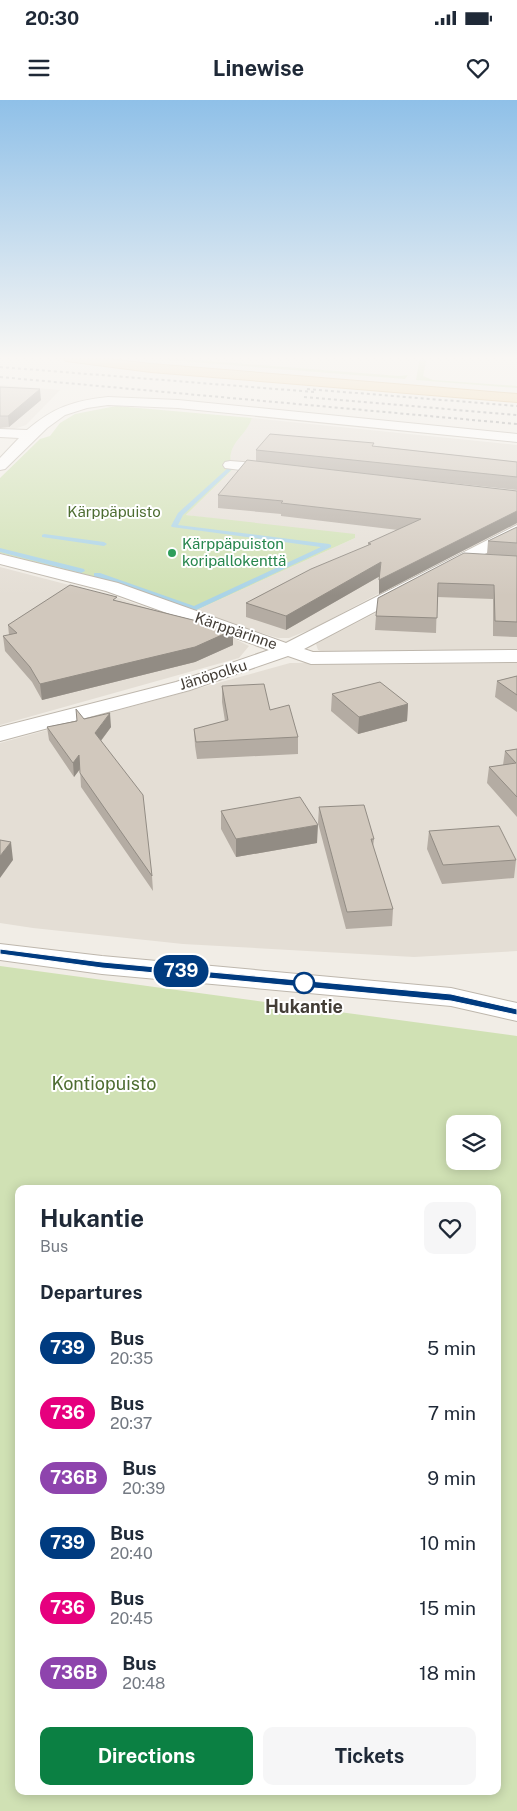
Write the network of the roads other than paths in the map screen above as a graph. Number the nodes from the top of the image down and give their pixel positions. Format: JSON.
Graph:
{"nodes":[{"id":1,"x":31,"y":437,"type":"edge"},
{"id":2,"x":230,"y":465,"type":"dead end"},
{"id":3,"x":0,"y":466,"type":"edge"},
{"id":4,"x":300,"y":473,"type":"edge"},
{"id":5,"x":517,"y":530,"type":"edge"},
{"id":6,"x":0,"y":559,"type":"edge"},
{"id":7,"x":458,"y":560,"type":"junction"},
{"id":8,"x":488,"y":561,"type":"edge"},
{"id":9,"x":289,"y":650,"type":"junction"},
{"id":10,"x":517,"y":656,"type":"edge"},
{"id":11,"x":0,"y":734,"type":"edge"},
{"id":12,"x":0,"y":952,"type":"edge"},
{"id":13,"x":517,"y":1012,"type":"edge"}],
"edges":[{"from":1,"to":3,"type":"street"},
{"from":2,"to":4,"type":"street"},
{"from":5,"to":7,"type":"street"},
{"from":6,"to":9,"type":"street","name":"Kärppärinne"},
{"from":7,"to":8,"type":"street","name":"Kärppärinne"},
{"from":7,"to":9,"type":"street","name":"Kärppärinne"},
{"from":9,"to":10,"type":"street"},
{"from":9,"to":11,"type":"street","name":"Jänöpolku"},
{"from":12,"to":13,"type":"street"}]}
